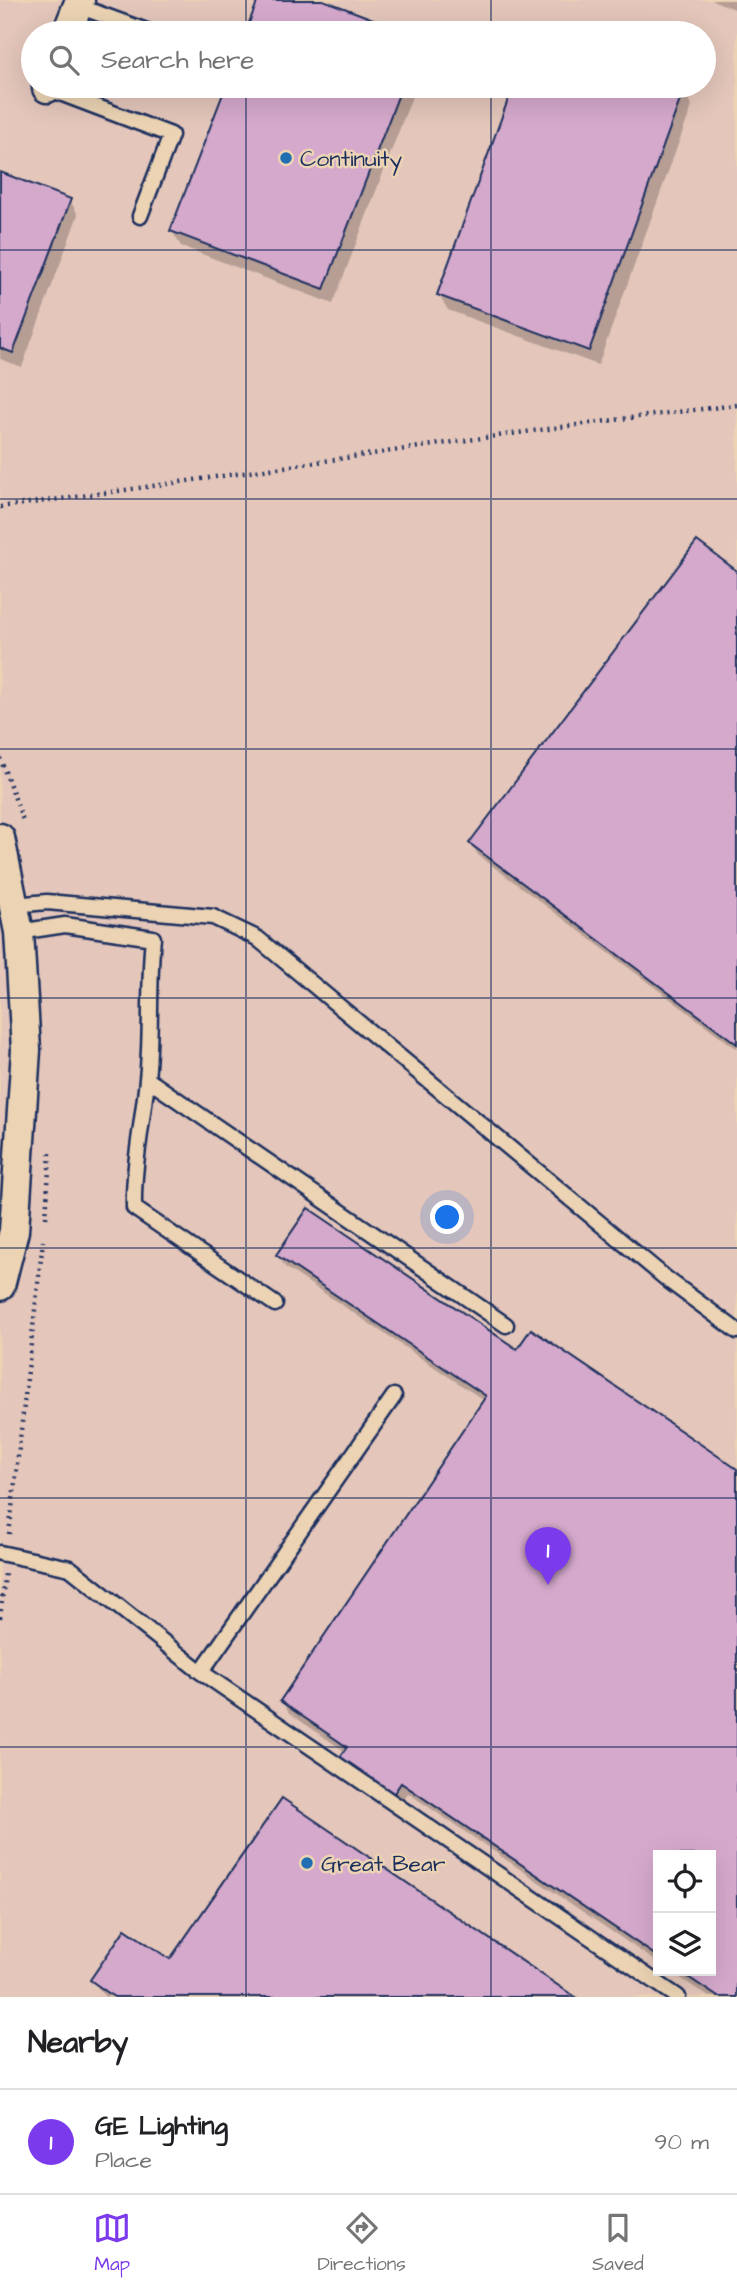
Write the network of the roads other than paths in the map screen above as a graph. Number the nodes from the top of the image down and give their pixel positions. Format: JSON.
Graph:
{"nodes":[{"id":1,"x":79,"y":3,"type":"edge"},
{"id":2,"x":72,"y":21,"type":"edge"},
{"id":3,"x":123,"y":21,"type":"edge"},
{"id":4,"x":75,"y":98,"type":"edge"},
{"id":5,"x":141,"y":216,"type":"dead end"},
{"id":6,"x":0,"y":838,"type":"edge"},
{"id":7,"x":16,"y":918,"type":"junction"},
{"id":8,"x":147,"y":1079,"type":"junction"},
{"id":9,"x":0,"y":1286,"type":"edge"},
{"id":10,"x":275,"y":1304,"type":"dead end"},
{"id":11,"x":506,"y":1325,"type":"dead end"},
{"id":12,"x":737,"y":1331,"type":"edge"},
{"id":13,"x":394,"y":1396,"type":"dead end"},
{"id":14,"x":0,"y":1553,"type":"edge"},
{"id":15,"x":201,"y":1672,"type":"junction"},
{"id":16,"x":678,"y":1997,"type":"edge"}],
"edges":[{"from":1,"to":2,"type":"street"},
{"from":1,"to":3,"type":"lane"},
{"from":4,"to":5,"type":"lane"},
{"from":6,"to":7,"type":"street"},
{"from":7,"to":8,"type":"lane"},
{"from":7,"to":9,"type":"street"},
{"from":7,"to":12,"type":"lane"},
{"from":8,"to":10,"type":"lane"},
{"from":8,"to":11,"type":"lane"},
{"from":13,"to":15,"type":"lane"},
{"from":14,"to":15,"type":"lane"},
{"from":15,"to":16,"type":"lane"}]}
